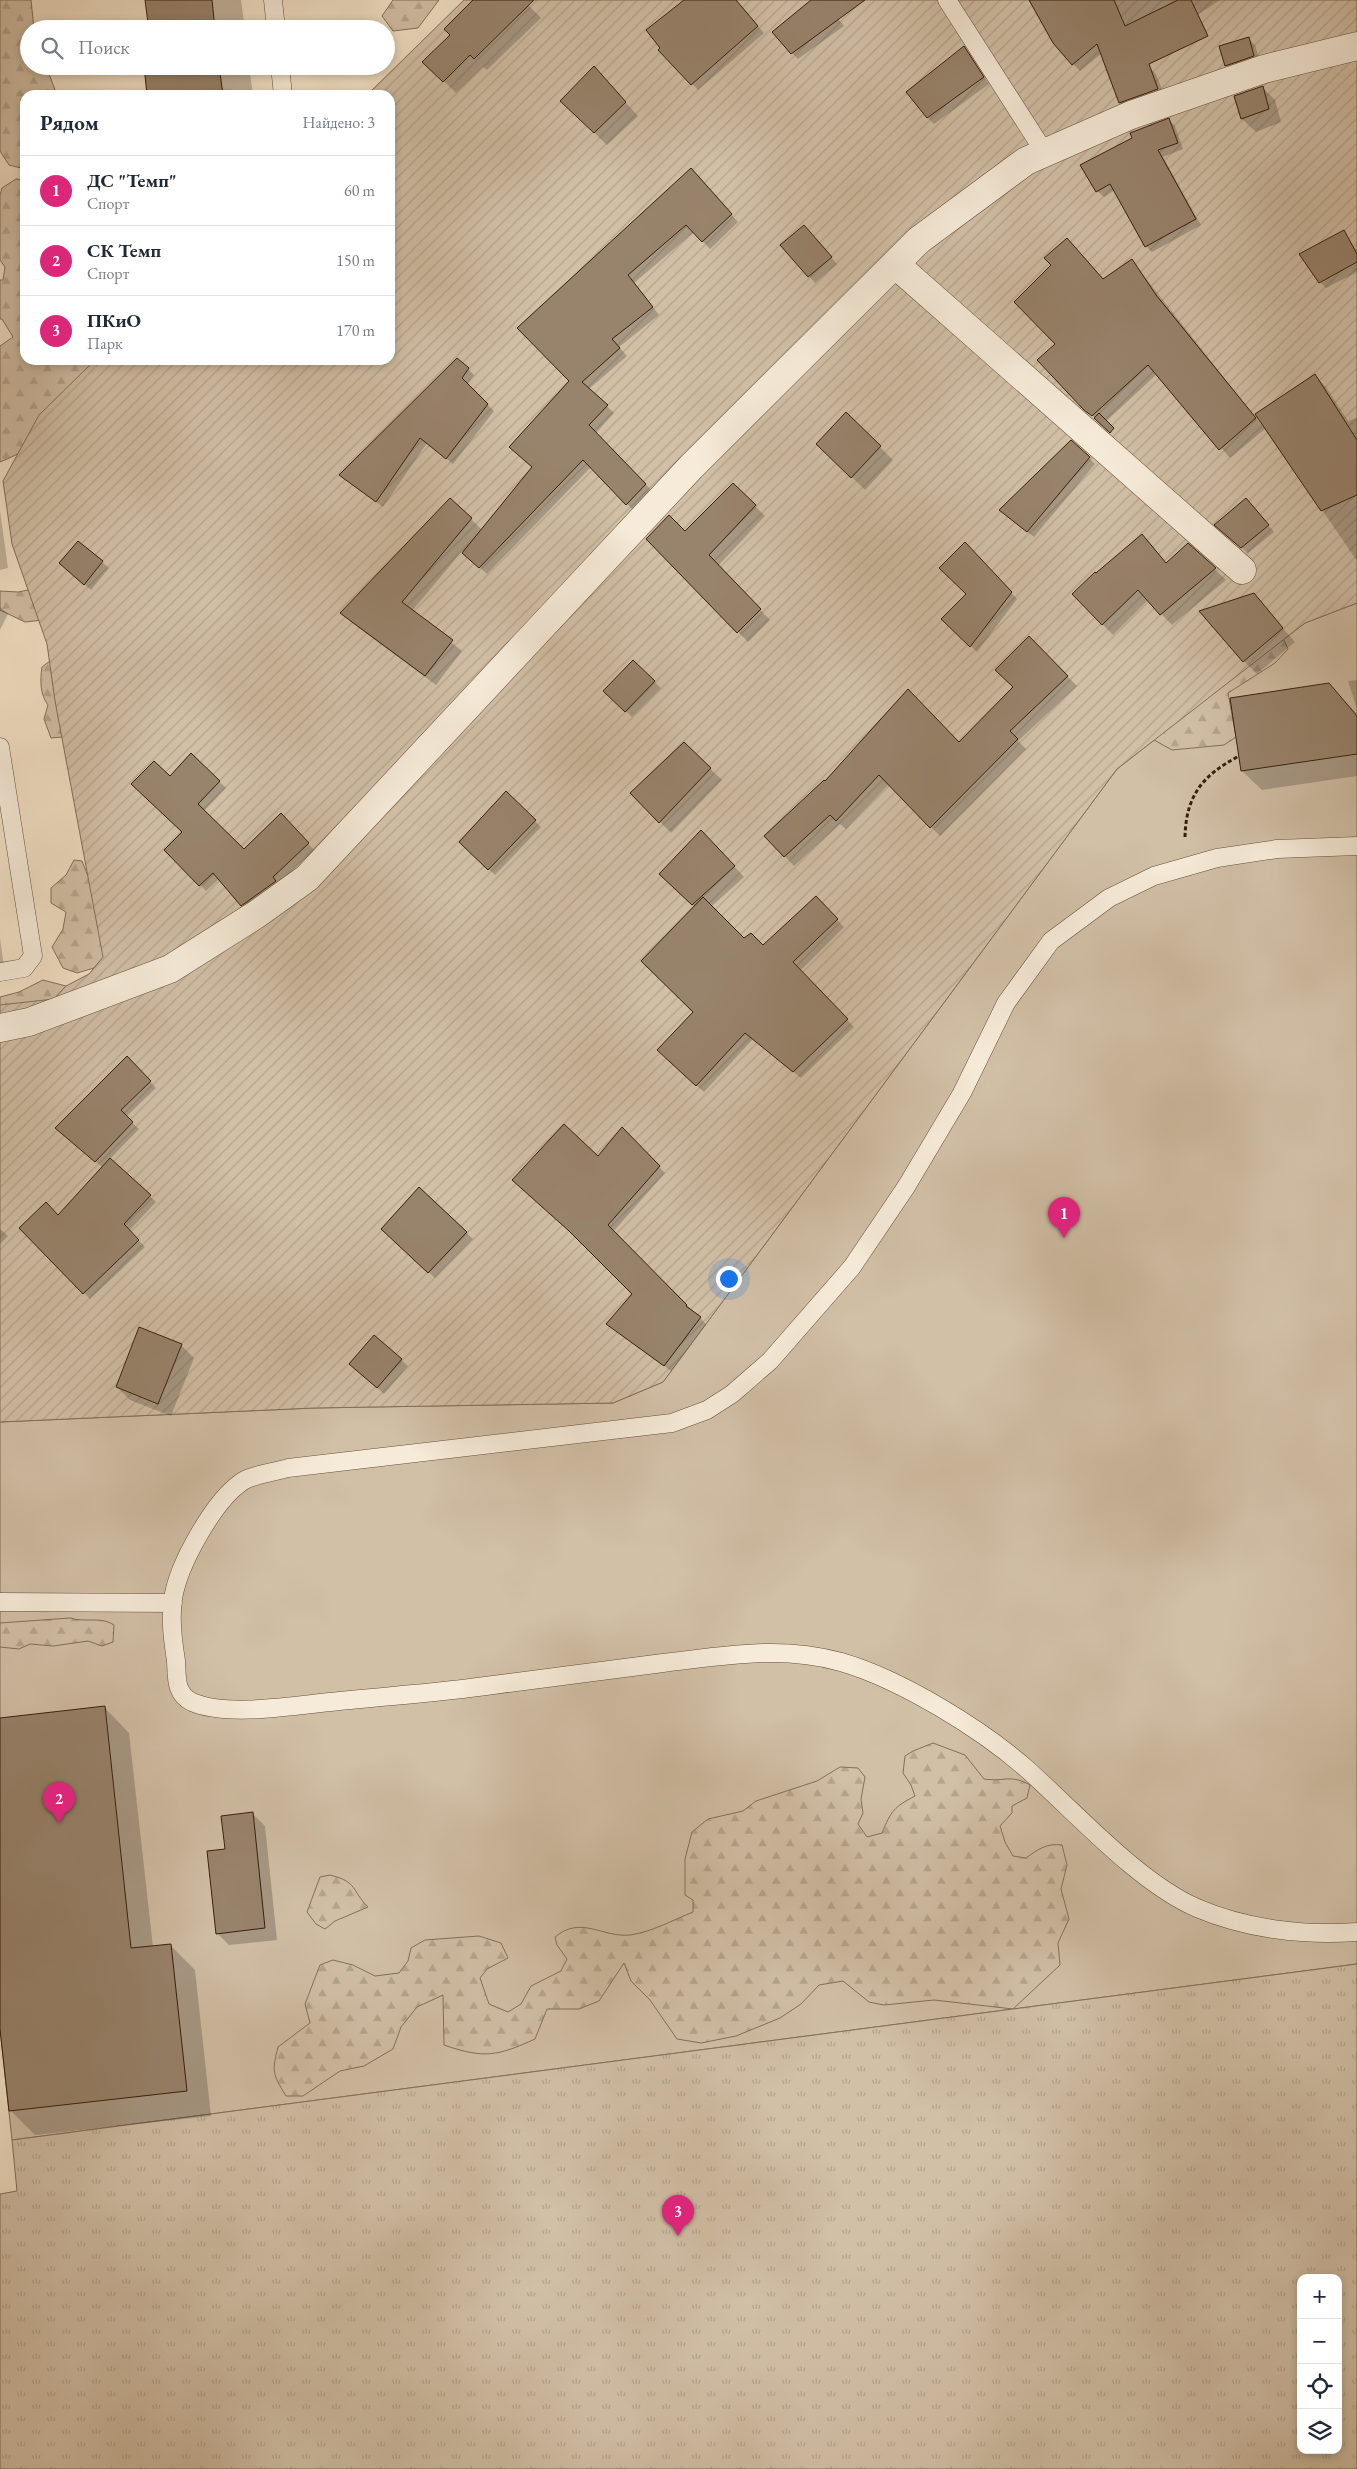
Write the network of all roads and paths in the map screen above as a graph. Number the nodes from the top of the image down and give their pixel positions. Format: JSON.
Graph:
{"nodes":[{"id":1,"x":273,"y":0,"type":"edge"},
{"id":2,"x":947,"y":0,"type":"edge"},
{"id":3,"x":275,"y":20,"type":"edge"},
{"id":4,"x":1357,"y":46,"type":"edge"},
{"id":5,"x":281,"y":75,"type":"edge"},
{"id":6,"x":282,"y":90,"type":"edge"},
{"id":7,"x":1044,"y":153,"type":"junction"},
{"id":8,"x":895,"y":264,"type":"junction"},
{"id":9,"x":1242,"y":570,"type":"dead end"},
{"id":10,"x":0,"y":748,"type":"edge"},
{"id":11,"x":1239,"y":756,"type":"dead end"},
{"id":12,"x":1357,"y":846,"type":"edge"},
{"id":13,"x":1185,"y":867,"type":"junction"},
{"id":14,"x":0,"y":972,"type":"edge"},
{"id":15,"x":0,"y":1028,"type":"edge"},
{"id":16,"x":0,"y":1602,"type":"edge"},
{"id":17,"x":173,"y":1603,"type":"junction"},
{"id":18,"x":1357,"y":1932,"type":"edge"}],
"edges":[{"from":1,"to":3,"type":"lane"},
{"from":2,"to":7,"type":"lane"},
{"from":4,"to":7,"type":"street"},
{"from":5,"to":6,"type":"lane"},
{"from":7,"to":8,"type":"street"},
{"from":8,"to":9,"type":"street"},
{"from":8,"to":15,"type":"street"},
{"from":10,"to":14,"type":"lane"},
{"from":11,"to":13,"type":"path"},
{"from":12,"to":13,"type":"lane"},
{"from":13,"to":17,"type":"lane"},
{"from":16,"to":17,"type":"lane"},
{"from":17,"to":18,"type":"lane"}]}
